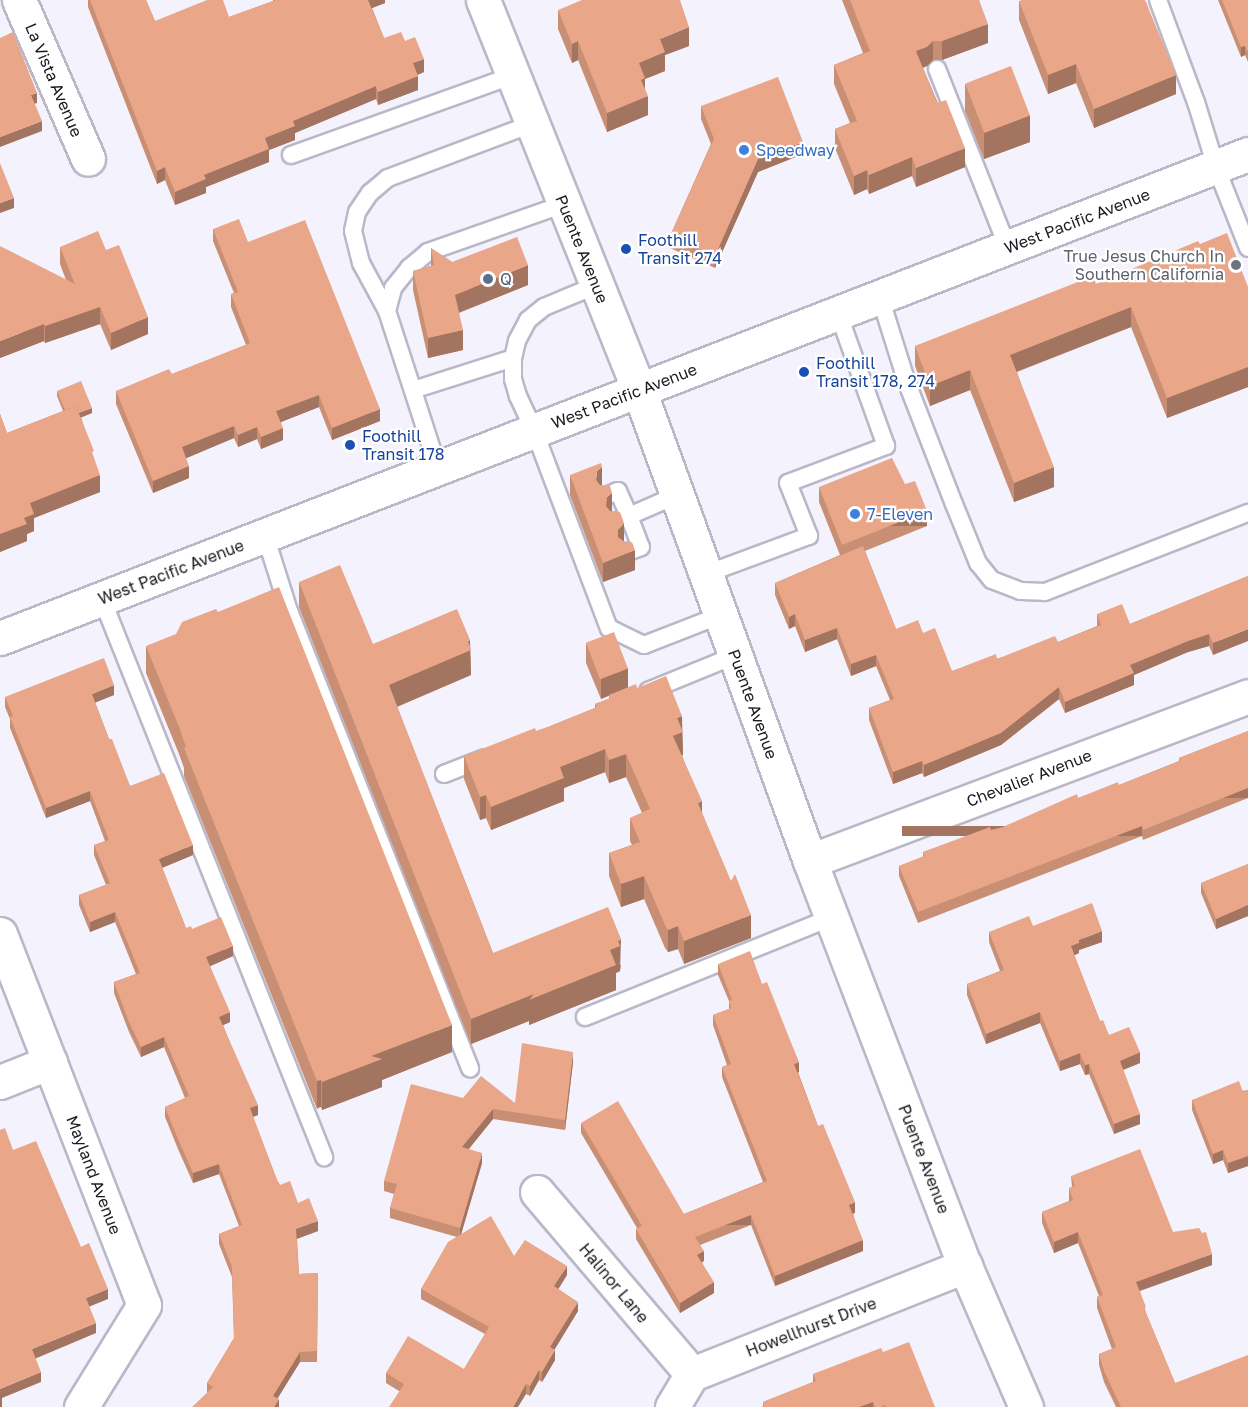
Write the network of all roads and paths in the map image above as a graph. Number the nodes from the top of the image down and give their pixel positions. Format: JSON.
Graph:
{"nodes":[{"id":1,"x":19,"y":0,"type":"edge"},
{"id":2,"x":483,"y":0,"type":"edge"},
{"id":3,"x":1158,"y":0,"type":"edge"},
{"id":4,"x":937,"y":69,"type":"edge"},
{"id":5,"x":512,"y":76,"type":"junction"},
{"id":6,"x":532,"y":124,"type":"junction"},
{"id":7,"x":1248,"y":154,"type":"edge"},
{"id":8,"x":291,"y":155,"type":"dead end"},
{"id":9,"x":88,"y":159,"type":"dead end"},
{"id":10,"x":1216,"y":167,"type":"junction"},
{"id":11,"x":564,"y":204,"type":"junction"},
{"id":12,"x":1008,"y":248,"type":"junction"},
{"id":13,"x":1248,"y":248,"type":"edge"},
{"id":14,"x":597,"y":285,"type":"junction"},
{"id":15,"x":880,"y":297,"type":"junction"},
{"id":16,"x":387,"y":310,"type":"junction"},
{"id":17,"x":838,"y":313,"type":"junction"},
{"id":18,"x":513,"y":358,"type":"junction"},
{"id":19,"x":413,"y":390,"type":"junction"},
{"id":20,"x":639,"y":390,"type":"junction"},
{"id":21,"x":534,"y":430,"type":"junction"},
{"id":22,"x":438,"y":468,"type":"junction"},
{"id":23,"x":677,"y":495,"type":"junction"},
{"id":24,"x":1248,"y":513,"type":"edge"},
{"id":25,"x":621,"y":521,"type":"edge"},
{"id":26,"x":265,"y":535,"type":"junction"},
{"id":27,"x":706,"y":574,"type":"junction"},
{"id":28,"x":102,"y":598,"type":"junction"},
{"id":29,"x":721,"y":615,"type":"junction"},
{"id":30,"x":0,"y":638,"type":"edge"},
{"id":31,"x":736,"y":655,"type":"junction"},
{"id":32,"x":1248,"y":696,"type":"edge"},
{"id":33,"x":628,"y":699,"type":"edge"},
{"id":34,"x":498,"y":752,"type":"edge"},
{"id":35,"x":444,"y":774,"type":"dead end"},
{"id":36,"x":810,"y":861,"type":"junction"},
{"id":37,"x":832,"y":917,"type":"junction"},
{"id":38,"x":0,"y":934,"type":"edge"},
{"id":39,"x":585,"y":1017,"type":"dead end"},
{"id":40,"x":50,"y":1062,"type":"junction"},
{"id":41,"x":470,"y":1069,"type":"dead end"},
{"id":42,"x":0,"y":1082,"type":"edge"},
{"id":43,"x":324,"y":1157,"type":"dead end"},
{"id":44,"x":537,"y":1192,"type":"dead end"},
{"id":45,"x":966,"y":1266,"type":"junction"},
{"id":46,"x":692,"y":1374,"type":"junction"},
{"id":47,"x":81,"y":1407,"type":"edge"},
{"id":48,"x":672,"y":1407,"type":"edge"},
{"id":49,"x":1026,"y":1407,"type":"edge"}],
"edges":[{"from":1,"to":9,"type":"street","name":"La Vista Avenue"},
{"from":2,"to":5,"type":"street","name":"Puente Avenue"},
{"from":3,"to":10,"type":"lane"},
{"from":4,"to":12,"type":"lane"},
{"from":5,"to":6,"type":"street","name":"Puente Avenue"},
{"from":5,"to":8,"type":"lane"},
{"from":6,"to":11,"type":"street","name":"Puente Avenue"},
{"from":6,"to":16,"type":"lane"},
{"from":7,"to":10,"type":"street","name":"West Pacific Avenue"},
{"from":10,"to":12,"type":"street","name":"West Pacific Avenue"},
{"from":10,"to":13,"type":"lane"},
{"from":11,"to":14,"type":"street","name":"Puente Avenue"},
{"from":11,"to":16,"type":"lane"},
{"from":12,"to":15,"type":"street","name":"West Pacific Avenue"},
{"from":14,"to":18,"type":"lane"},
{"from":14,"to":20,"type":"street","name":"Puente Avenue"},
{"from":15,"to":17,"type":"street","name":"West Pacific Avenue"},
{"from":15,"to":24,"type":"lane"},
{"from":16,"to":19,"type":"lane"},
{"from":17,"to":20,"type":"street","name":"West Pacific Avenue"},
{"from":17,"to":27,"type":"lane"},
{"from":18,"to":19,"type":"lane"},
{"from":18,"to":21,"type":"lane"},
{"from":19,"to":22,"type":"lane"},
{"from":20,"to":21,"type":"street","name":"West Pacific Avenue"},
{"from":20,"to":23,"type":"street","name":"Puente Avenue"},
{"from":21,"to":22,"type":"street","name":"West Pacific Avenue"},
{"from":21,"to":29,"type":"lane"},
{"from":22,"to":26,"type":"street","name":"West Pacific Avenue"},
{"from":23,"to":25,"type":"lane"},
{"from":23,"to":27,"type":"street","name":"Puente Avenue"},
{"from":26,"to":28,"type":"street","name":"West Pacific Avenue"},
{"from":26,"to":41,"type":"lane"},
{"from":27,"to":29,"type":"street","name":"Puente Avenue"},
{"from":28,"to":30,"type":"street","name":"West Pacific Avenue"},
{"from":28,"to":43,"type":"lane"},
{"from":29,"to":31,"type":"street","name":"Puente Avenue"},
{"from":31,"to":33,"type":"lane"},
{"from":31,"to":36,"type":"street","name":"Puente Avenue"},
{"from":32,"to":36,"type":"street","name":"Chevalier Avenue"},
{"from":34,"to":35,"type":"lane"},
{"from":36,"to":37,"type":"street","name":"Puente Avenue"},
{"from":37,"to":39,"type":"lane"},
{"from":37,"to":45,"type":"street","name":"Puente Avenue"},
{"from":38,"to":40,"type":"street","name":"Mayland Avenue"},
{"from":40,"to":42,"type":"street"},
{"from":40,"to":47,"type":"street","name":"Mayland Avenue"},
{"from":44,"to":46,"type":"street","name":"Halinor Lane"},
{"from":45,"to":46,"type":"street","name":"Howellhurst Drive"},
{"from":45,"to":49,"type":"street","name":"Puente Avenue"},
{"from":46,"to":48,"type":"street"}]}
